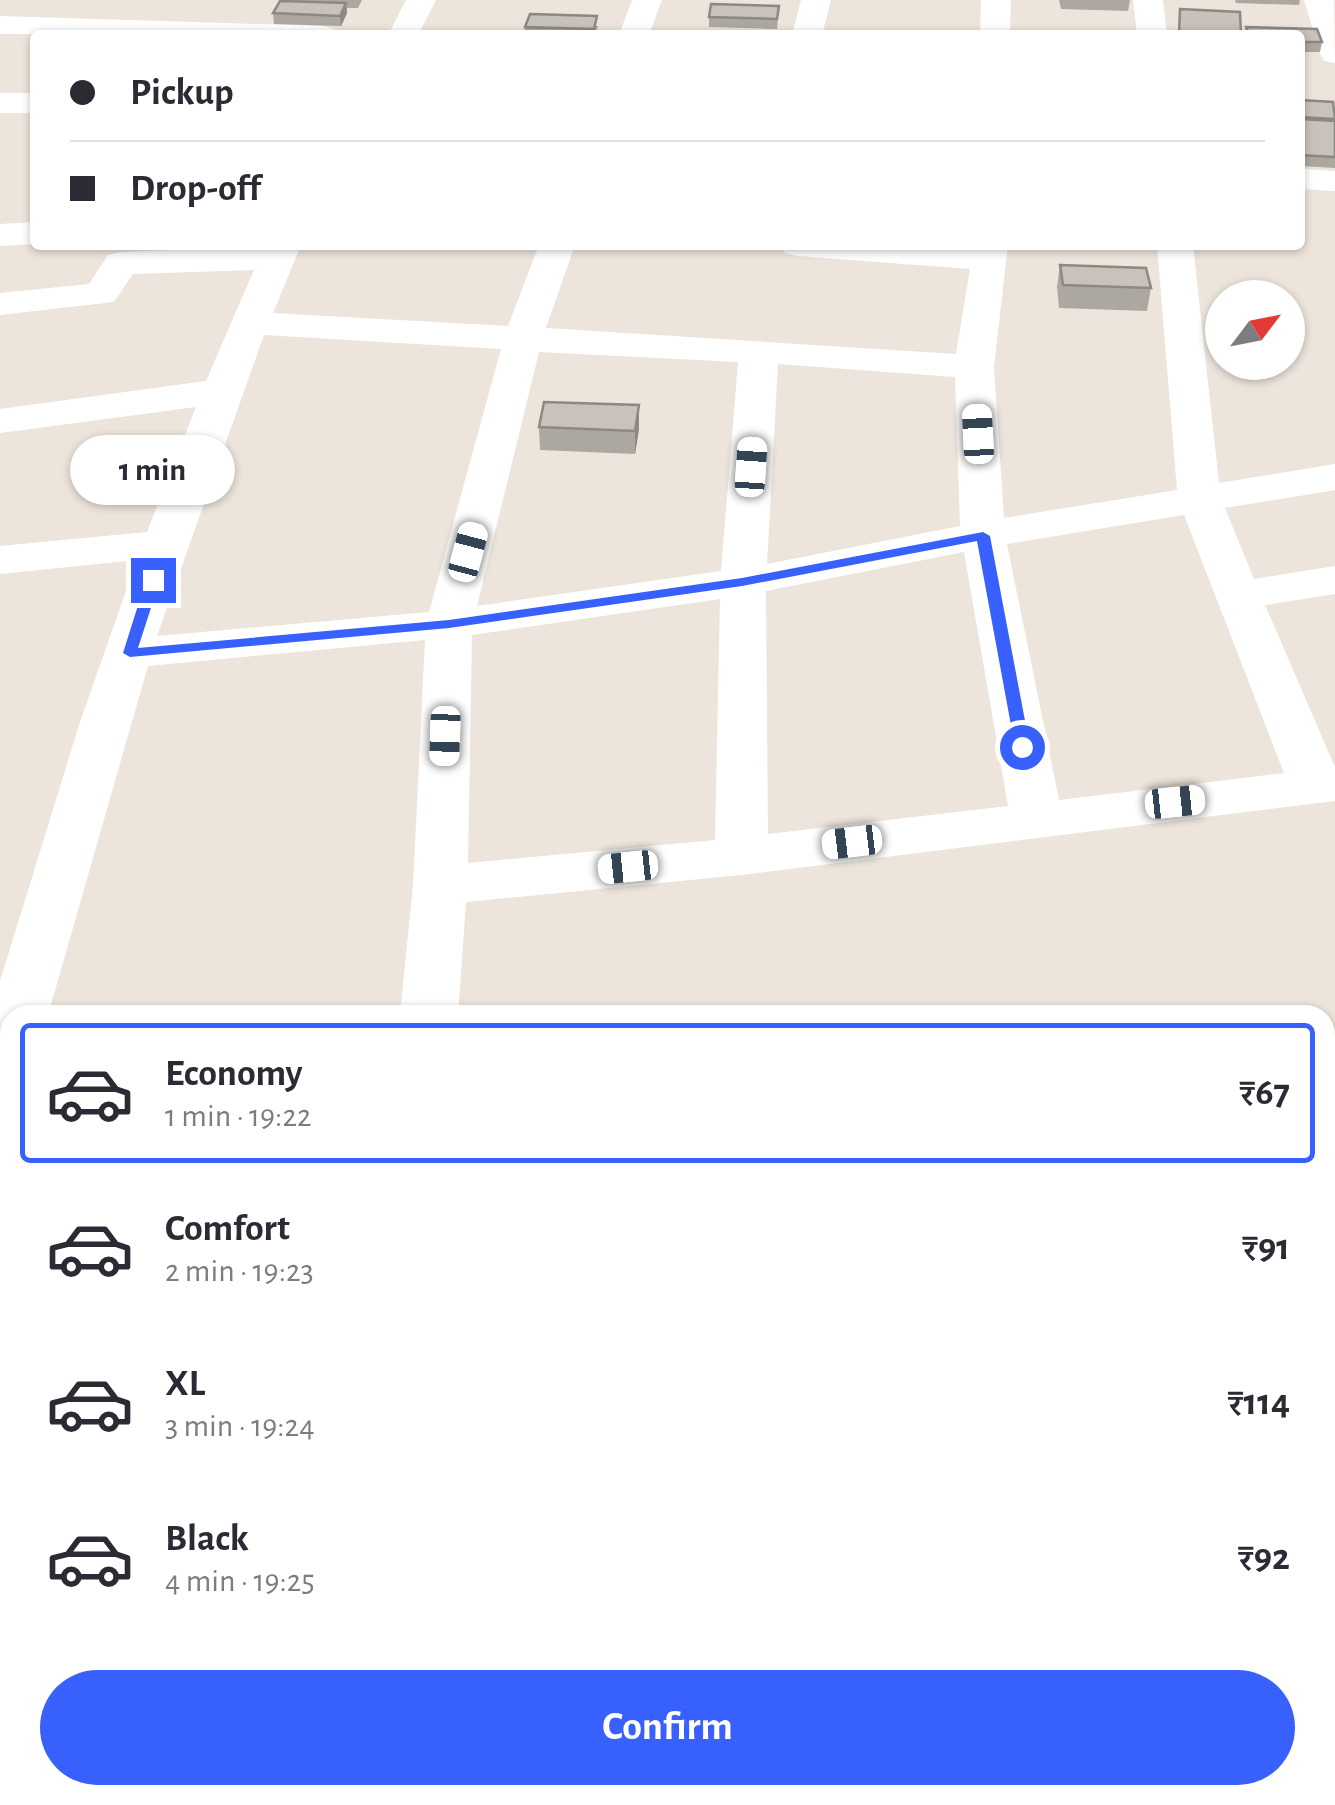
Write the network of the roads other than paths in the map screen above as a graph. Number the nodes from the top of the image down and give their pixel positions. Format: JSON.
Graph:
{"nodes":[{"id":1,"x":84,"y":0,"type":"edge"},
{"id":2,"x":230,"y":0,"type":"edge"},
{"id":3,"x":422,"y":0,"type":"edge"},
{"id":4,"x":648,"y":0,"type":"edge"},
{"id":5,"x":816,"y":0,"type":"edge"},
{"id":6,"x":996,"y":0,"type":"edge"},
{"id":7,"x":1148,"y":0,"type":"edge"},
{"id":8,"x":1327,"y":14,"type":"edge"},
{"id":9,"x":0,"y":24,"type":"edge"},
{"id":10,"x":61,"y":26,"type":"junction"},
{"id":11,"x":143,"y":30,"type":"edge"},
{"id":12,"x":207,"y":30,"type":"edge"},
{"id":13,"x":406,"y":30,"type":"edge"},
{"id":14,"x":636,"y":30,"type":"edge"},
{"id":15,"x":808,"y":30,"type":"edge"},
{"id":16,"x":995,"y":30,"type":"edge"},
{"id":17,"x":1151,"y":30,"type":"edge"},
{"id":18,"x":1335,"y":54,"type":"edge"},
{"id":19,"x":0,"y":103,"type":"edge"},
{"id":20,"x":30,"y":103,"type":"edge"},
{"id":21,"x":1305,"y":180,"type":"edge"},
{"id":22,"x":1335,"y":181,"type":"edge"},
{"id":23,"x":30,"y":233,"type":"edge"},
{"id":24,"x":0,"y":235,"type":"edge"},
{"id":25,"x":555,"y":250,"type":"edge"},
{"id":26,"x":935,"y":250,"type":"edge"},
{"id":27,"x":1174,"y":250,"type":"edge"},
{"id":28,"x":280,"y":252,"type":"edge"},
{"id":29,"x":990,"y":252,"type":"edge"},
{"id":30,"x":0,"y":304,"type":"edge"},
{"id":31,"x":250,"y":323,"type":"junction"},
{"id":32,"x":523,"y":339,"type":"junction"},
{"id":33,"x":759,"y":351,"type":"junction"},
{"id":34,"x":974,"y":367,"type":"junction"},
{"id":35,"x":221,"y":391,"type":"junction"},
{"id":36,"x":0,"y":422,"type":"edge"},
{"id":37,"x":1335,"y":477,"type":"edge"},
{"id":38,"x":1199,"y":498,"type":"junction"},
{"id":39,"x":983,"y":536,"type":"junction"},
{"id":40,"x":165,"y":544,"type":"junction"},
{"id":41,"x":0,"y":560,"type":"edge"},
{"id":42,"x":1335,"y":580,"type":"edge"},
{"id":43,"x":742,"y":582,"type":"junction"},
{"id":44,"x":1238,"y":594,"type":"junction"},
{"id":45,"x":449,"y":624,"type":"junction"},
{"id":46,"x":130,"y":653,"type":"junction"},
{"id":47,"x":1325,"y":786,"type":"edge"},
{"id":48,"x":1036,"y":818,"type":"junction"},
{"id":49,"x":741,"y":856,"type":"junction"},
{"id":50,"x":440,"y":885,"type":"junction"},
{"id":51,"x":22,"y":1005,"type":"edge"},
{"id":52,"x":430,"y":1005,"type":"edge"}],
"edges":[{"from":1,"to":10,"type":"street"},
{"from":2,"to":12,"type":"street"},
{"from":3,"to":13,"type":"street"},
{"from":4,"to":14,"type":"street"},
{"from":5,"to":15,"type":"street"},
{"from":6,"to":16,"type":"street"},
{"from":7,"to":17,"type":"street"},
{"from":8,"to":18,"type":"street"},
{"from":9,"to":10,"type":"street"},
{"from":10,"to":11,"type":"street"},
{"from":19,"to":20,"type":"street"},
{"from":21,"to":22,"type":"street"},
{"from":23,"to":24,"type":"street"},
{"from":25,"to":32,"type":"street"},
{"from":26,"to":29,"type":"street"},
{"from":27,"to":38,"type":"street"},
{"from":28,"to":30,"type":"street"},
{"from":28,"to":31,"type":"street"},
{"from":29,"to":34,"type":"street"},
{"from":31,"to":32,"type":"street"},
{"from":31,"to":35,"type":"street"},
{"from":32,"to":33,"type":"street"},
{"from":32,"to":45,"type":"street"},
{"from":33,"to":34,"type":"street"},
{"from":33,"to":43,"type":"street"},
{"from":34,"to":39,"type":"street"},
{"from":35,"to":36,"type":"street"},
{"from":35,"to":40,"type":"street"},
{"from":37,"to":38,"type":"street"},
{"from":38,"to":39,"type":"street"},
{"from":38,"to":44,"type":"street"},
{"from":39,"to":43,"type":"street"},
{"from":39,"to":48,"type":"street"},
{"from":40,"to":41,"type":"street"},
{"from":40,"to":46,"type":"street"},
{"from":42,"to":44,"type":"street"},
{"from":43,"to":45,"type":"street"},
{"from":43,"to":49,"type":"street"},
{"from":44,"to":47,"type":"street"},
{"from":45,"to":46,"type":"street"},
{"from":45,"to":50,"type":"street"},
{"from":46,"to":51,"type":"street"},
{"from":47,"to":48,"type":"street"},
{"from":48,"to":49,"type":"street"},
{"from":49,"to":50,"type":"street"},
{"from":50,"to":52,"type":"street"}]}
